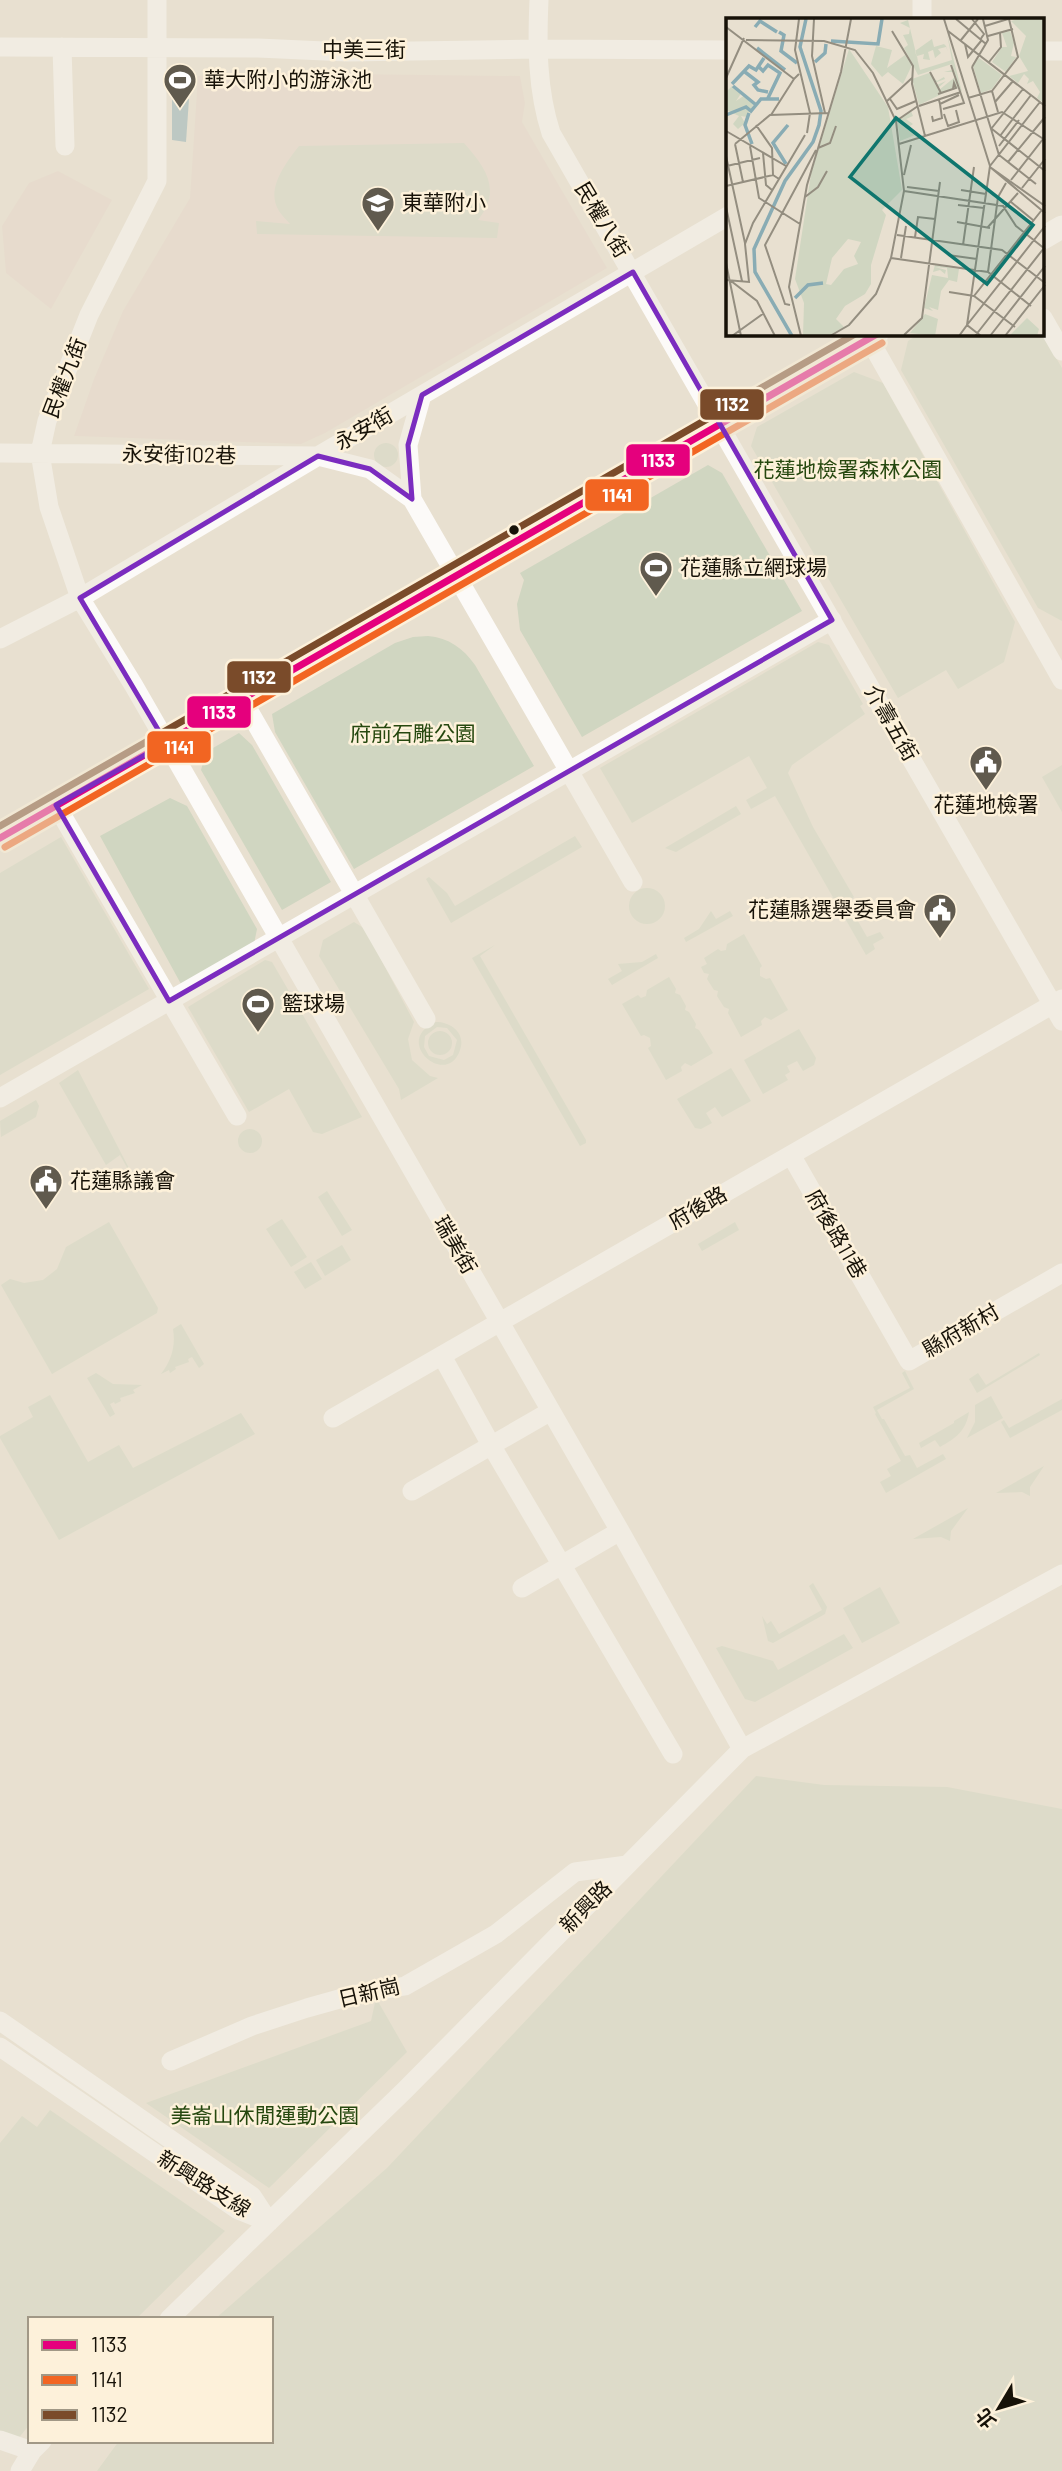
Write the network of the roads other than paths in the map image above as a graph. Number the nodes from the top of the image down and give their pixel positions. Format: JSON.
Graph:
{"nodes":[{"id":1,"x":157,"y":0,"type":"edge"},
{"id":2,"x":538,"y":0,"type":"edge"},
{"id":3,"x":922,"y":0,"type":"edge"},
{"id":4,"x":922,"y":18,"type":"edge"},
{"id":5,"x":0,"y":47,"type":"edge"},
{"id":6,"x":62,"y":47,"type":"junction"},
{"id":7,"x":157,"y":47,"type":"junction"},
{"id":8,"x":537,"y":49,"type":"junction"},
{"id":9,"x":726,"y":50,"type":"edge"},
{"id":10,"x":1044,"y":51,"type":"edge"},
{"id":11,"x":1062,"y":51,"type":"edge"},
{"id":12,"x":65,"y":146,"type":"dead end"},
{"id":13,"x":726,"y":217,"type":"edge"},
{"id":14,"x":1062,"y":227,"type":"edge"},
{"id":15,"x":1044,"y":236,"type":"edge"},
{"id":16,"x":633,"y":272,"type":"junction"},
{"id":17,"x":1044,"y":320,"type":"edge"},
{"id":18,"x":873,"y":337,"type":"edge"},
{"id":19,"x":1062,"y":351,"type":"edge"},
{"id":20,"x":422,"y":395,"type":"junction"},
{"id":21,"x":719,"y":425,"type":"junction"},
{"id":22,"x":0,"y":453,"type":"edge"},
{"id":23,"x":40,"y":453,"type":"junction"},
{"id":24,"x":318,"y":456,"type":"junction"},
{"id":25,"x":412,"y":499,"type":"junction"},
{"id":26,"x":457,"y":576,"type":"junction"},
{"id":27,"x":80,"y":598,"type":"junction"},
{"id":28,"x":832,"y":620,"type":"junction"},
{"id":29,"x":0,"y":639,"type":"edge"},
{"id":30,"x":1062,"y":680,"type":"edge"},
{"id":31,"x":242,"y":699,"type":"junction"},
{"id":32,"x":166,"y":743,"type":"junction"},
{"id":33,"x":569,"y":771,"type":"junction"},
{"id":34,"x":56,"y":805,"type":"junction"},
{"id":35,"x":0,"y":838,"type":"edge"},
{"id":36,"x":633,"y":882,"type":"dead end"},
{"id":37,"x":354,"y":894,"type":"junction"},
{"id":38,"x":279,"y":937,"type":"junction"},
{"id":39,"x":169,"y":1001,"type":"junction"},
{"id":40,"x":1059,"y":1008,"type":"edge"},
{"id":41,"x":426,"y":1019,"type":"dead end"},
{"id":42,"x":0,"y":1098,"type":"edge"},
{"id":43,"x":237,"y":1116,"type":"dead end"},
{"id":44,"x":790,"y":1155,"type":"junction"},
{"id":45,"x":1062,"y":1273,"type":"edge"},
{"id":46,"x":881,"y":1312,"type":"joint"},
{"id":47,"x":500,"y":1322,"type":"junction"},
{"id":48,"x":442,"y":1356,"type":"junction"},
{"id":49,"x":551,"y":1411,"type":"junction"},
{"id":50,"x":333,"y":1418,"type":"dead end"},
{"id":51,"x":491,"y":1445,"type":"junction"},
{"id":52,"x":412,"y":1491,"type":"dead end"},
{"id":53,"x":620,"y":1531,"type":"junction"},
{"id":54,"x":562,"y":1565,"type":"junction"},
{"id":55,"x":1062,"y":1574,"type":"edge"},
{"id":56,"x":522,"y":1588,"type":"dead end"},
{"id":57,"x":742,"y":1749,"type":"junction"},
{"id":58,"x":673,"y":1754,"type":"dead end"},
{"id":59,"x":627,"y":1865,"type":"junction"},
{"id":60,"x":0,"y":2021,"type":"edge"},
{"id":61,"x":0,"y":2047,"type":"edge"},
{"id":62,"x":171,"y":2061,"type":"dead end"},
{"id":63,"x":269,"y":2222,"type":"junction"},
{"id":64,"x":171,"y":2317,"type":"edge"},
{"id":65,"x":0,"y":2440,"type":"edge"},
{"id":66,"x":37,"y":2446,"type":"edge"},
{"id":67,"x":20,"y":2471,"type":"edge"}],
"edges":[{"from":1,"to":7,"type":"street","name":"民權九街"},
{"from":2,"to":8,"type":"street","name":"民權八街"},
{"from":3,"to":4,"type":"street"},
{"from":5,"to":6,"type":"street","name":"中美三街"},
{"from":6,"to":7,"type":"street","name":"中美三街"},
{"from":6,"to":12,"type":"street"},
{"from":7,"to":8,"type":"street","name":"中美三街"},
{"from":7,"to":23,"type":"street","name":"民權九街"},
{"from":8,"to":9,"type":"street","name":"中美三街"},
{"from":8,"to":16,"type":"street","name":"民權八街"},
{"from":10,"to":11,"type":"street"},
{"from":13,"to":16,"type":"street","name":"永安街"},
{"from":14,"to":15,"type":"main road"},
{"from":16,"to":20,"type":"street","name":"永安街"},
{"from":16,"to":21,"type":"street","name":"民權八街"},
{"from":17,"to":19,"type":"street"},
{"from":18,"to":21,"type":"main road"},
{"from":18,"to":30,"type":"street"},
{"from":20,"to":24,"type":"street","name":"永安街"},
{"from":20,"to":25,"type":"street"},
{"from":21,"to":26,"type":"main road"},
{"from":21,"to":28,"type":"street","name":"介壽五街"},
{"from":22,"to":23,"type":"street","name":"永安街102巷"},
{"from":23,"to":24,"type":"street","name":"永安街102巷"},
{"from":23,"to":27,"type":"street","name":"民權九街"},
{"from":24,"to":25,"type":"street","name":"永安街102巷"},
{"from":24,"to":27,"type":"street","name":"永安街"},
{"from":25,"to":26,"type":"street"},
{"from":26,"to":31,"type":"main road"},
{"from":26,"to":33,"type":"street"},
{"from":27,"to":29,"type":"street","name":"永安街"},
{"from":27,"to":32,"type":"street","name":"民權九街"},
{"from":28,"to":33,"type":"street"},
{"from":28,"to":40,"type":"street","name":"介壽五街"},
{"from":31,"to":32,"type":"main road"},
{"from":31,"to":37,"type":"street"},
{"from":32,"to":34,"type":"main road"},
{"from":32,"to":38,"type":"street","name":"瑞美街"},
{"from":33,"to":36,"type":"street"},
{"from":33,"to":37,"type":"street"},
{"from":34,"to":35,"type":"main road"},
{"from":34,"to":39,"type":"street"},
{"from":37,"to":38,"type":"street"},
{"from":37,"to":41,"type":"street"},
{"from":38,"to":39,"type":"street"},
{"from":38,"to":47,"type":"street","name":"瑞美街"},
{"from":39,"to":42,"type":"street"},
{"from":39,"to":43,"type":"street"},
{"from":40,"to":44,"type":"street","name":"府後路"},
{"from":44,"to":46,"type":"street","name":"府後路11巷"},
{"from":44,"to":47,"type":"street","name":"府後路"},
{"from":45,"to":46,"type":"street","name":"縣府新村"},
{"from":47,"to":48,"type":"street","name":"府後路"},
{"from":47,"to":49,"type":"street","name":"瑞美街"},
{"from":48,"to":50,"type":"street","name":"府後路"},
{"from":48,"to":51,"type":"street"},
{"from":49,"to":51,"type":"street"},
{"from":49,"to":53,"type":"street","name":"瑞美街"},
{"from":51,"to":52,"type":"street"},
{"from":51,"to":54,"type":"street"},
{"from":53,"to":54,"type":"street"},
{"from":53,"to":57,"type":"street","name":"瑞美街"},
{"from":54,"to":56,"type":"street"},
{"from":54,"to":58,"type":"street"},
{"from":55,"to":57,"type":"street","name":"新興路"},
{"from":57,"to":59,"type":"street","name":"新興路"},
{"from":59,"to":62,"type":"street","name":"日新崗"},
{"from":59,"to":63,"type":"street","name":"新興路"},
{"from":60,"to":63,"type":"street","name":"新興路支線"},
{"from":61,"to":63,"type":"street","name":"新興路支線"},
{"from":63,"to":64,"type":"street","name":"新興路"},
{"from":65,"to":66,"type":"street"},
{"from":66,"to":67,"type":"street"}]}
